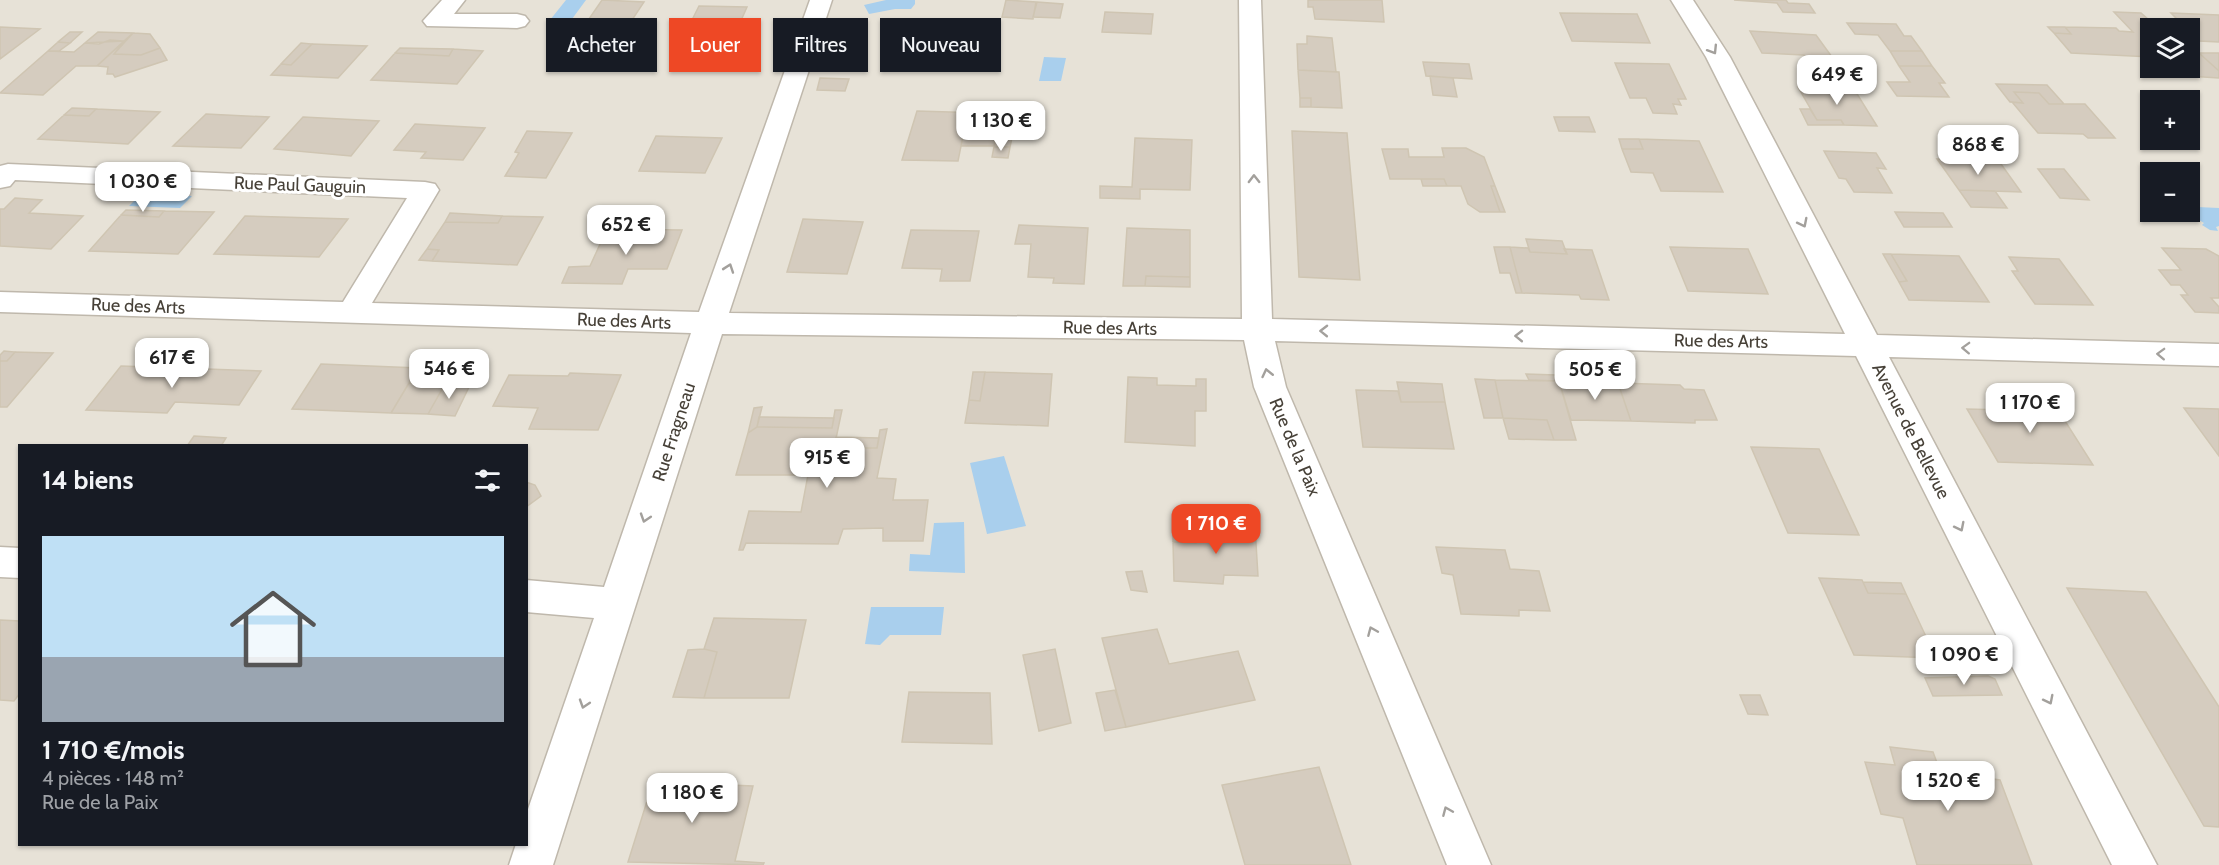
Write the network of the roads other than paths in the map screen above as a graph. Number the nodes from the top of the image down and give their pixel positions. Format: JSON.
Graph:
{"nodes":[{"id":1,"x":454,"y":0,"type":"edge"},
{"id":2,"x":821,"y":0,"type":"edge"},
{"id":3,"x":1250,"y":0,"type":"edge"},
{"id":4,"x":1682,"y":0,"type":"edge"},
{"id":5,"x":518,"y":21,"type":"dead end"},
{"id":6,"x":0,"y":180,"type":"edge"},
{"id":7,"x":0,"y":302,"type":"edge"},
{"id":8,"x":351,"y":312,"type":"junction"},
{"id":9,"x":710,"y":323,"type":"junction"},
{"id":10,"x":1257,"y":330,"type":"junction"},
{"id":11,"x":1866,"y":345,"type":"junction"},
{"id":12,"x":2219,"y":355,"type":"edge"},
{"id":13,"x":0,"y":562,"type":"edge"},
{"id":14,"x":18,"y":563,"type":"edge"},
{"id":15,"x":528,"y":596,"type":"edge"},
{"id":16,"x":617,"y":604,"type":"junction"},
{"id":17,"x":531,"y":865,"type":"edge"},
{"id":18,"x":1470,"y":865,"type":"edge"},
{"id":19,"x":2135,"y":865,"type":"edge"}],
"edges":[{"from":1,"to":5,"type":"street"},
{"from":9,"to":2,"type":"street","name":"Rue Fragneau","one_way":true},
{"from":10,"to":3,"type":"street","name":"Rue de la Paix","one_way":true},
{"from":4,"to":11,"type":"street","name":"Avenue de Bellevue","one_way":true},
{"from":6,"to":8,"type":"street","name":"Rue Paul Gauguin"},
{"from":7,"to":8,"type":"street","name":"Rue des Arts"},
{"from":8,"to":9,"type":"street","name":"Rue des Arts"},
{"from":9,"to":10,"type":"street","name":"Rue des Arts"},
{"from":9,"to":16,"type":"street","name":"Rue Fragneau","one_way":true},
{"from":11,"to":10,"type":"street","name":"Rue des Arts","one_way":true},
{"from":18,"to":10,"type":"street","name":"Rue de la Paix","one_way":true},
{"from":12,"to":11,"type":"street","name":"Rue des Arts","one_way":true},
{"from":11,"to":19,"type":"street","name":"Avenue de Bellevue","one_way":true},
{"from":13,"to":14,"type":"street"},
{"from":15,"to":16,"type":"street"},
{"from":16,"to":17,"type":"street","name":"Rue Fragneau","one_way":true}]}
